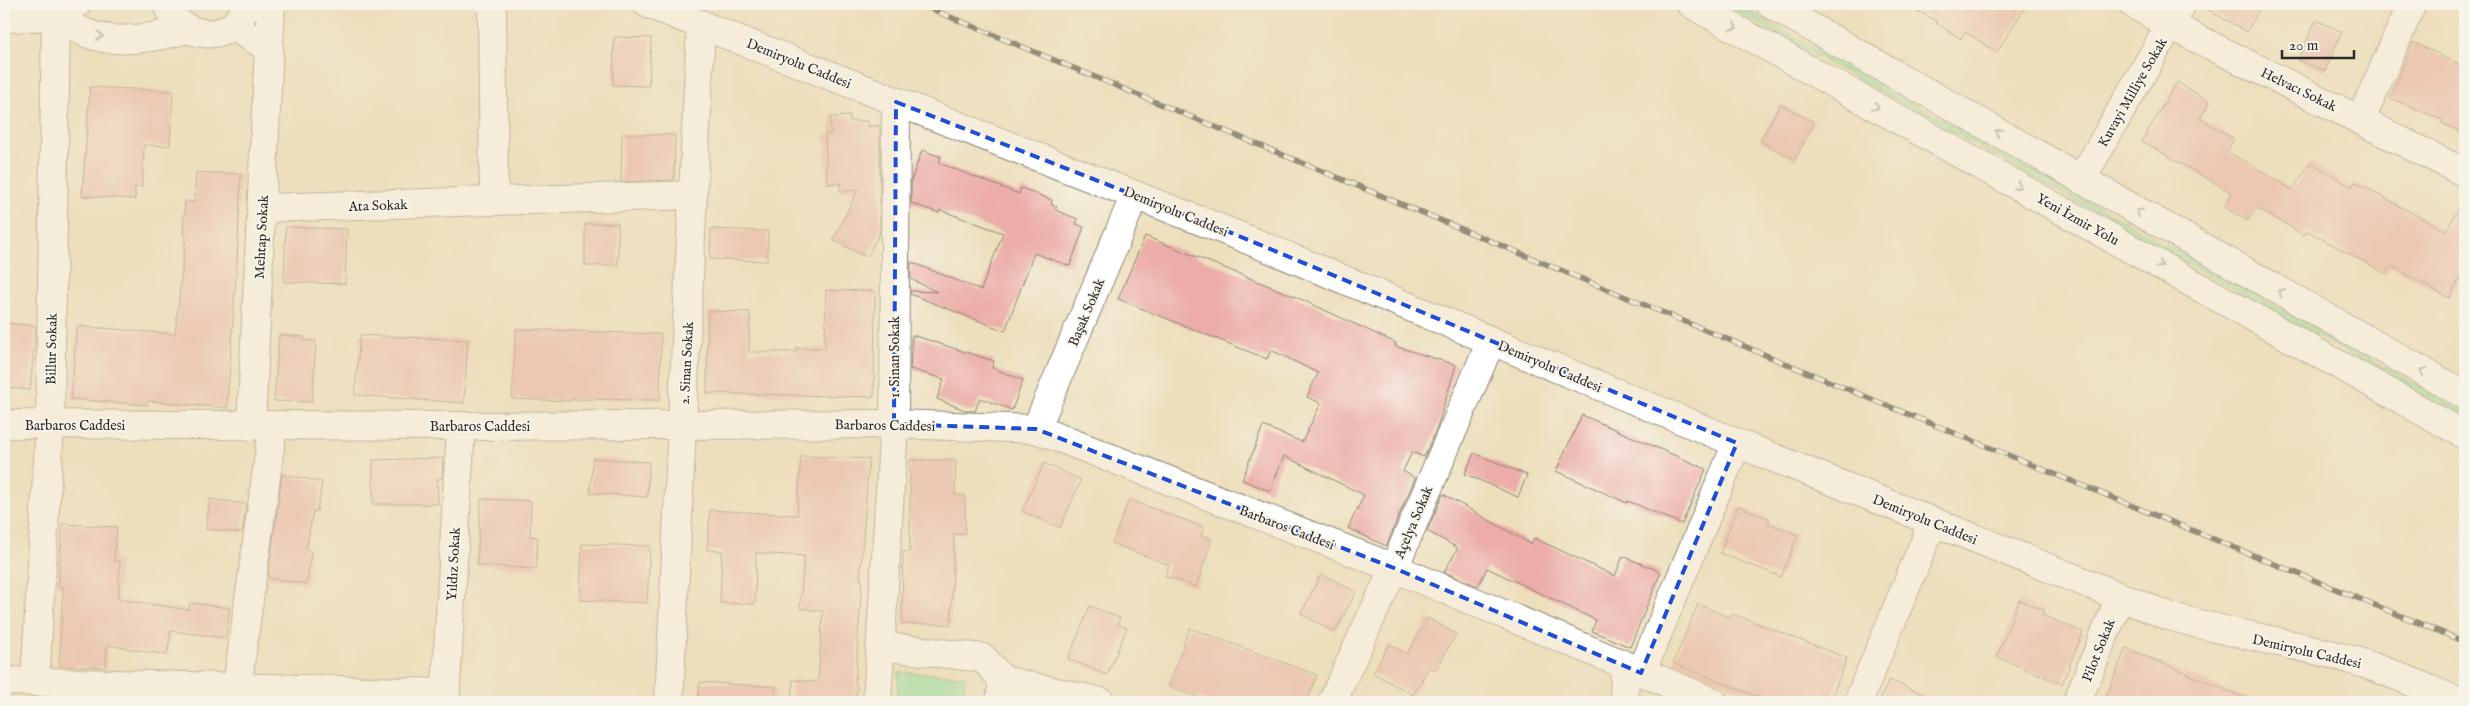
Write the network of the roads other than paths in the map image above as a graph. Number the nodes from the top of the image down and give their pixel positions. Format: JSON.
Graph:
{"nodes":[{"id":1,"x":167,"y":4,"type":"edge"},
{"id":2,"x":492,"y":4,"type":"edge"},
{"id":3,"x":648,"y":4,"type":"edge"},
{"id":4,"x":1691,"y":4,"type":"edge"},
{"id":5,"x":1770,"y":4,"type":"edge"},
{"id":6,"x":2133,"y":4,"type":"edge"},
{"id":7,"x":2412,"y":4,"type":"edge"},
{"id":8,"x":251,"y":9,"type":"edge"},
{"id":9,"x":66,"y":10,"type":"edge"},
{"id":10,"x":2176,"y":14,"type":"edge"},
{"id":11,"x":4,"y":18,"type":"edge"},
{"id":12,"x":701,"y":24,"type":"junction"},
{"id":13,"x":188,"y":29,"type":"junction"},
{"id":14,"x":269,"y":48,"type":"junction"},
{"id":15,"x":896,"y":102,"type":"junction"},
{"id":16,"x":2361,"y":120,"type":"junction"},
{"id":17,"x":2465,"y":173,"type":"edge"},
{"id":18,"x":2082,"y":180,"type":"junction"},
{"id":19,"x":693,"y":195,"type":"junction"},
{"id":20,"x":1135,"y":195,"type":"junction"},
{"id":21,"x":494,"y":201,"type":"junction"},
{"id":22,"x":262,"y":208,"type":"junction"},
{"id":23,"x":1491,"y":341,"type":"junction"},
{"id":24,"x":2465,"y":395,"type":"edge"},
{"id":25,"x":4,"y":424,"type":"edge"},
{"id":26,"x":683,"y":424,"type":"junction"},
{"id":27,"x":894,"y":424,"type":"junction"},
{"id":28,"x":50,"y":425,"type":"junction"},
{"id":29,"x":262,"y":426,"type":"junction"},
{"id":30,"x":461,"y":426,"type":"junction"},
{"id":31,"x":1036,"y":429,"type":"junction"},
{"id":32,"x":2465,"y":435,"type":"edge"},
{"id":33,"x":1737,"y":443,"type":"junction"},
{"id":34,"x":1933,"y":522,"type":"junction"},
{"id":35,"x":1394,"y":568,"type":"junction"},
{"id":36,"x":2120,"y":597,"type":"junction"},
{"id":37,"x":880,"y":646,"type":"junction"},
{"id":38,"x":1633,"y":670,"type":"junction"},
{"id":39,"x":4,"y":682,"type":"edge"},
{"id":40,"x":34,"y":682,"type":"junction"},
{"id":41,"x":237,"y":687,"type":"junction"},
{"id":42,"x":1002,"y":691,"type":"edge"},
{"id":43,"x":112,"y":693,"type":"edge"},
{"id":44,"x":309,"y":696,"type":"edge"},
{"id":45,"x":417,"y":697,"type":"edge"},
{"id":46,"x":445,"y":698,"type":"edge"},
{"id":47,"x":669,"y":702,"type":"edge"},
{"id":48,"x":877,"y":702,"type":"edge"},
{"id":49,"x":1101,"y":702,"type":"edge"},
{"id":50,"x":1332,"y":702,"type":"edge"},
{"id":51,"x":1624,"y":702,"type":"edge"},
{"id":52,"x":1713,"y":702,"type":"edge"},
{"id":53,"x":1858,"y":702,"type":"edge"},
{"id":54,"x":2077,"y":702,"type":"edge"},
{"id":55,"x":2460,"y":702,"type":"edge"}],
"edges":[{"from":1,"to":13,"type":"main road"},
{"from":2,"to":21,"type":"main road"},
{"from":3,"to":12,"type":"main road","name":"Demiryolu Caddesi"},
{"from":4,"to":32,"type":"main road","name":"Yeni İzmir Yolu","one_way":true},
{"from":18,"to":5,"type":"main road","one_way":true},
{"from":6,"to":10,"type":"main road","name":"Helvacı Sokak"},
{"from":7,"to":16,"type":"main road"},
{"from":8,"to":13,"type":"main road"},
{"from":8,"to":14,"type":"main road"},
{"from":8,"to":14,"type":"main road","name":"Mehtap Sokak"},
{"from":9,"to":11,"type":"main road"},
{"from":9,"to":13,"type":"main road","one_way":true},
{"from":9,"to":28,"type":"main road","name":"Billur Sokak"},
{"from":10,"to":16,"type":"main road","name":"Helvacı Sokak"},
{"from":10,"to":18,"type":"main road","name":"Kuvayi Milliye Sokak"},
{"from":12,"to":15,"type":"main road","name":"Demiryolu Caddesi"},
{"from":12,"to":19,"type":"main road","name":"2. Sinan Sokak"},
{"from":14,"to":22,"type":"main road","name":"Mehtap Sokak"},
{"from":15,"to":20,"type":"main road","name":"Demiryolu Caddesi"},
{"from":15,"to":27,"type":"main road","name":"1. Sinan Sokak"},
{"from":16,"to":17,"type":"main road","name":"Helvacı Sokak"},
{"from":24,"to":18,"type":"main road","one_way":true},
{"from":19,"to":21,"type":"main road","name":"Ata Sokak"},
{"from":19,"to":26,"type":"main road","name":"2. Sinan Sokak"},
{"from":20,"to":23,"type":"main road","name":"Demiryolu Caddesi"},
{"from":20,"to":31,"type":"main road","name":"Başak Sokak"},
{"from":21,"to":22,"type":"main road","name":"Ata Sokak"},
{"from":22,"to":29,"type":"main road","name":"Mehtap Sokak"},
{"from":23,"to":33,"type":"main road","name":"Demiryolu Caddesi"},
{"from":23,"to":35,"type":"main road","name":"Açelya Sokak"},
{"from":25,"to":28,"type":"main road","name":"Barbaros Caddesi"},
{"from":26,"to":27,"type":"main road","name":"Barbaros Caddesi"},
{"from":26,"to":30,"type":"main road","name":"Barbaros Caddesi"},
{"from":26,"to":47,"type":"main road","name":"2. Sinan Sokak"},
{"from":27,"to":31,"type":"main road","name":"Barbaros Caddesi"},
{"from":27,"to":37,"type":"main road","name":"1. Sinan Sokak"},
{"from":28,"to":29,"type":"main road","name":"Barbaros Caddesi"},
{"from":28,"to":40,"type":"main road","name":"Billur Sokak"},
{"from":29,"to":30,"type":"main road","name":"Barbaros Caddesi"},
{"from":29,"to":41,"type":"main road","name":"Mehtap Sokak"},
{"from":30,"to":46,"type":"main road","name":"Yıldız Sokak"},
{"from":31,"to":35,"type":"main road","name":"Barbaros Caddesi"},
{"from":33,"to":34,"type":"main road","name":"Demiryolu Caddesi"},
{"from":33,"to":38,"type":"main road"},
{"from":34,"to":36,"type":"main road","name":"Demiryolu Caddesi"},
{"from":34,"to":53,"type":"main road"},
{"from":35,"to":38,"type":"main road","name":"Barbaros Caddesi"},
{"from":35,"to":50,"type":"main road","name":"Açelya Sokak"},
{"from":36,"to":54,"type":"main road","name":"Pilot Sokak"},
{"from":36,"to":55,"type":"main road","name":"Demiryolu Caddesi"},
{"from":37,"to":42,"type":"main road"},
{"from":37,"to":48,"type":"main road","name":"1. Sinan Sokak"},
{"from":38,"to":51,"type":"main road"},
{"from":38,"to":52,"type":"main road","name":"Barbaros Caddesi"},
{"from":39,"to":40,"type":"main road"},
{"from":40,"to":43,"type":"main road"},
{"from":41,"to":43,"type":"main road"},
{"from":41,"to":44,"type":"main road"},
{"from":42,"to":49,"type":"main road"},
{"from":44,"to":45,"type":"main road"},
{"from":45,"to":46,"type":"main road"}]}
